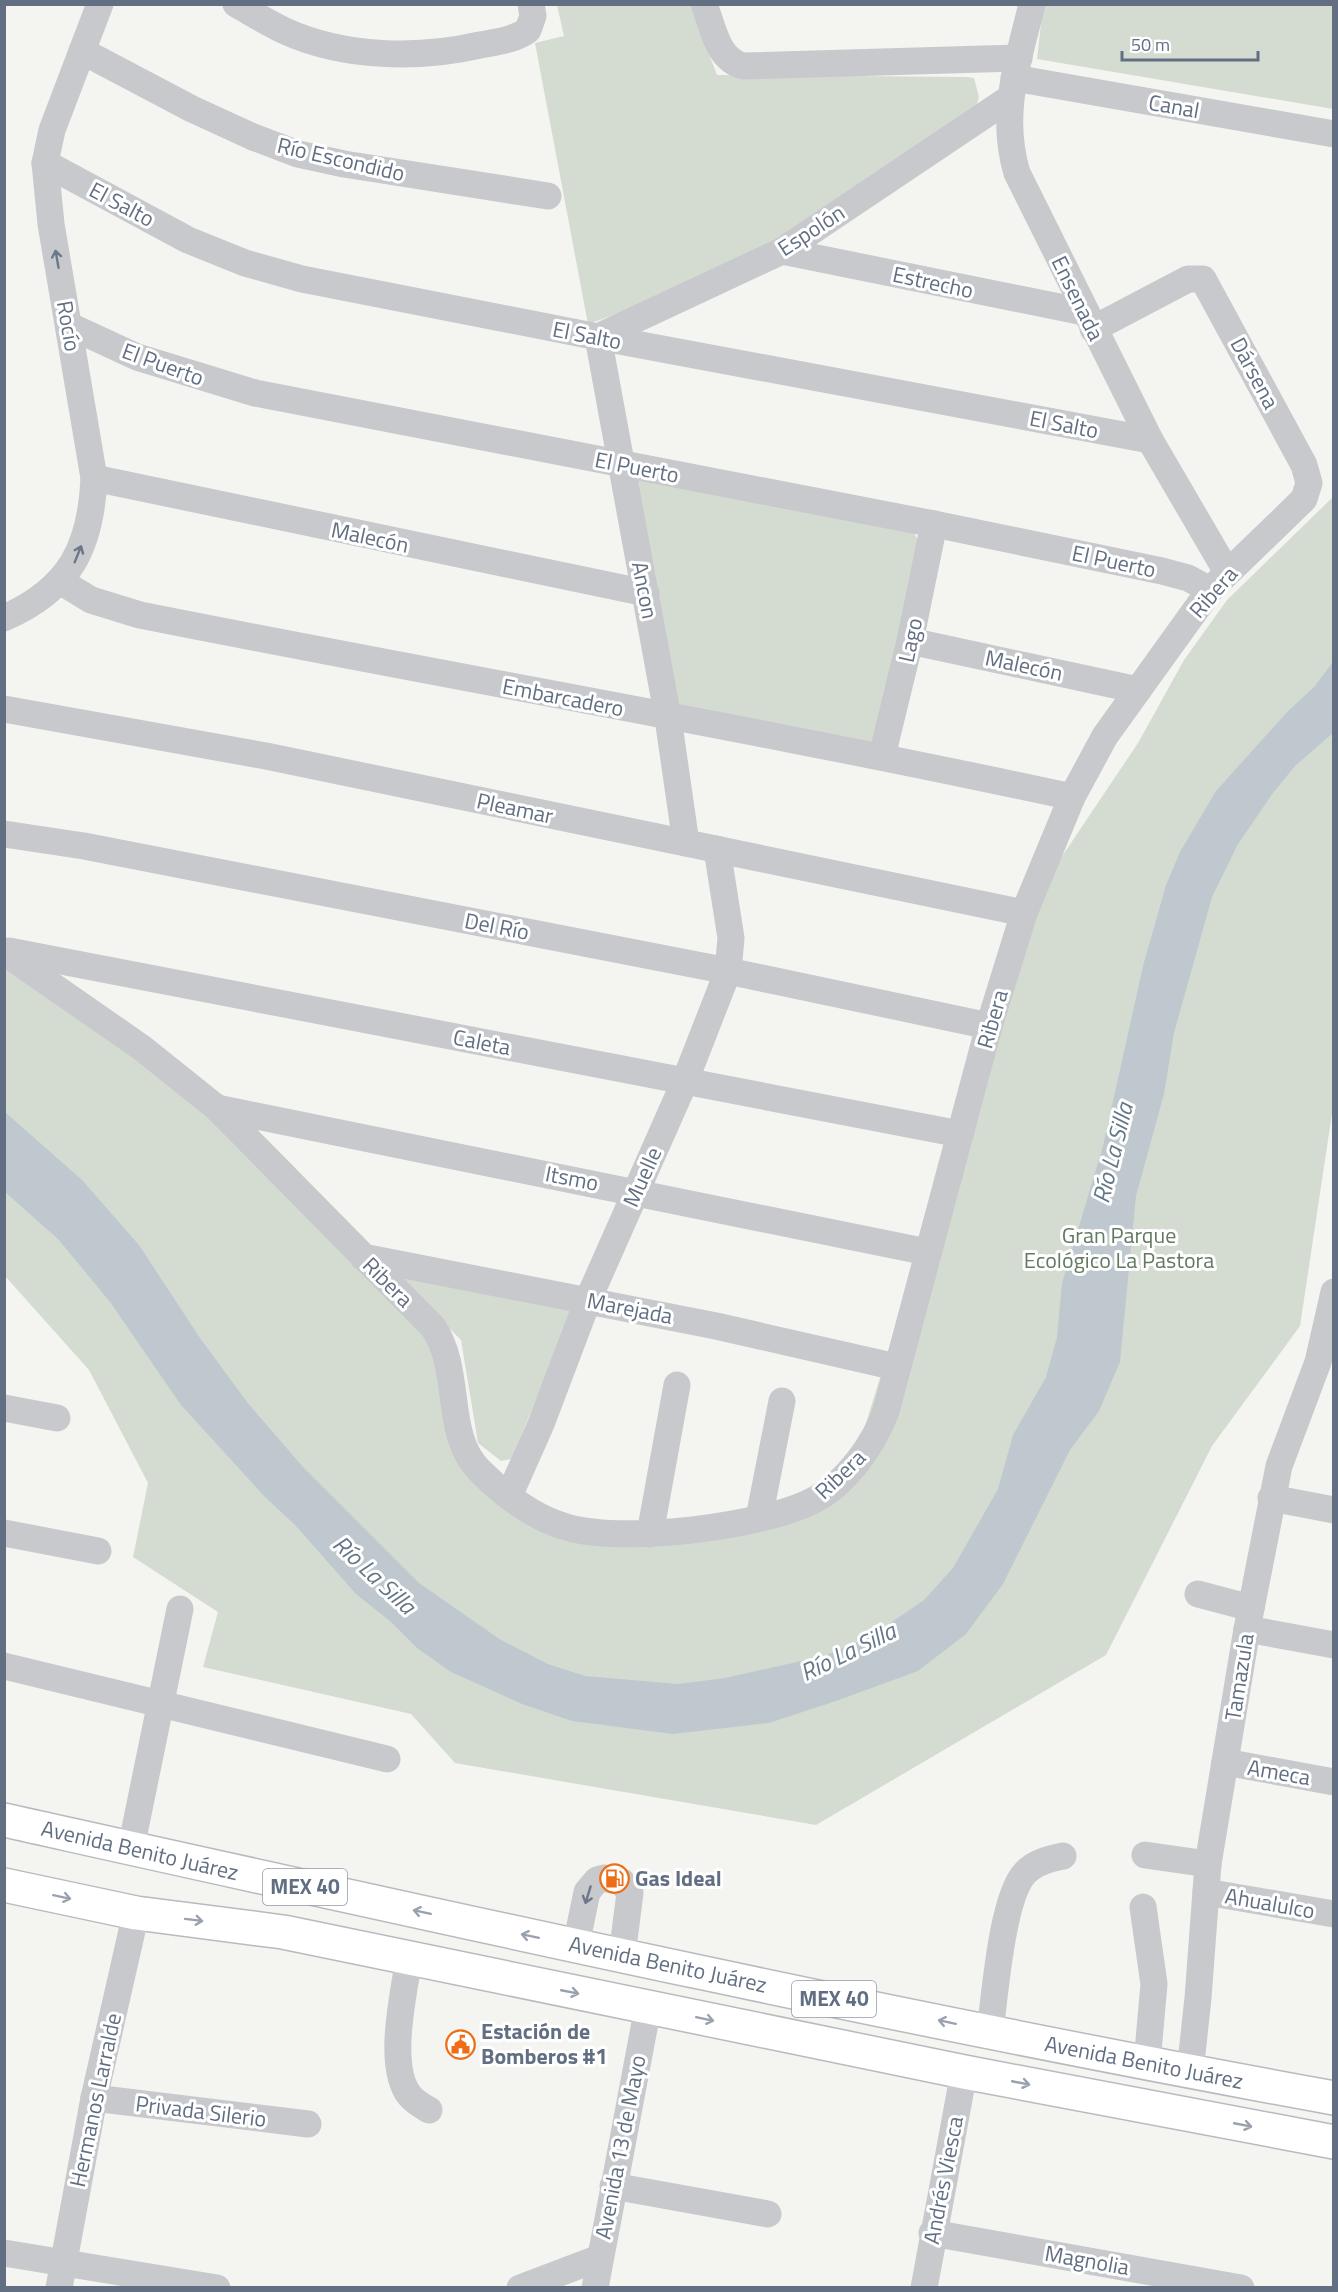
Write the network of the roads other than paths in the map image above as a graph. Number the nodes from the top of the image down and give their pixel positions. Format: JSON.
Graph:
{"nodes":[{"id":1,"x":100,"y":4,"type":"edge"},
{"id":2,"x":236,"y":4,"type":"edge"},
{"id":3,"x":531,"y":4,"type":"edge"},
{"id":4,"x":704,"y":4,"type":"edge"},
{"id":5,"x":1032,"y":4,"type":"edge"},
{"id":6,"x":82,"y":51,"type":"junction"},
{"id":7,"x":1014,"y":78,"type":"junction"},
{"id":8,"x":1334,"y":134,"type":"edge"},
{"id":9,"x":45,"y":164,"type":"junction"},
{"id":10,"x":548,"y":196,"type":"dead end"},
{"id":11,"x":782,"y":251,"type":"junction"},
{"id":12,"x":1088,"y":321,"type":"junction"},
{"id":13,"x":70,"y":326,"type":"junction"},
{"id":14,"x":598,"y":338,"type":"junction"},
{"id":15,"x":1150,"y":440,"type":"junction"},
{"id":16,"x":621,"y":464,"type":"junction"},
{"id":17,"x":94,"y":478,"type":"junction"},
{"id":18,"x":1309,"y":483,"type":"joint"},
{"id":19,"x":934,"y":524,"type":"junction"},
{"id":20,"x":60,"y":581,"type":"junction"},
{"id":21,"x":1218,"y":581,"type":"junction"},
{"id":22,"x":646,"y":593,"type":"junction"},
{"id":23,"x":4,"y":618,"type":"edge"},
{"id":24,"x":910,"y":641,"type":"junction"},
{"id":25,"x":1138,"y":690,"type":"junction"},
{"id":26,"x":4,"y":709,"type":"edge"},
{"id":27,"x":668,"y":718,"type":"junction"},
{"id":28,"x":882,"y":756,"type":"junction"},
{"id":29,"x":1072,"y":797,"type":"junction"},
{"id":30,"x":4,"y":834,"type":"edge"},
{"id":31,"x":686,"y":843,"type":"junction"},
{"id":32,"x":717,"y":849,"type":"junction"},
{"id":33,"x":1024,"y":913,"type":"junction"},
{"id":34,"x":4,"y":951,"type":"edge"},
{"id":35,"x":729,"y":971,"type":"junction"},
{"id":36,"x":989,"y":1026,"type":"junction"},
{"id":37,"x":685,"y":1081,"type":"junction"},
{"id":38,"x":217,"y":1108,"type":"junction"},
{"id":39,"x":960,"y":1134,"type":"junction"},
{"id":40,"x":635,"y":1191,"type":"junction"},
{"id":41,"x":927,"y":1252,"type":"junction"},
{"id":42,"x":363,"y":1257,"type":"junction"},
{"id":43,"x":1334,"y":1292,"type":"edge"},
{"id":44,"x":588,"y":1300,"type":"junction"},
{"id":45,"x":896,"y":1367,"type":"junction"},
{"id":46,"x":1323,"y":1380,"type":"edge"},
{"id":47,"x":677,"y":1385,"type":"dead end"},
{"id":48,"x":782,"y":1401,"type":"dead end"},
{"id":49,"x":4,"y":1408,"type":"edge"},
{"id":50,"x":57,"y":1418,"type":"dead end"},
{"id":51,"x":509,"y":1496,"type":"junction"},
{"id":52,"x":1271,"y":1498,"type":"junction"},
{"id":53,"x":1334,"y":1510,"type":"edge"},
{"id":54,"x":759,"y":1518,"type":"junction"},
{"id":55,"x":4,"y":1533,"type":"edge"},
{"id":56,"x":650,"y":1534,"type":"junction"},
{"id":57,"x":98,"y":1551,"type":"dead end"},
{"id":58,"x":1198,"y":1594,"type":"dead end"},
{"id":59,"x":180,"y":1609,"type":"dead end"},
{"id":60,"x":1249,"y":1618,"type":"junction"},
{"id":61,"x":1334,"y":1645,"type":"edge"},
{"id":62,"x":4,"y":1666,"type":"edge"},
{"id":63,"x":163,"y":1702,"type":"junction"},
{"id":64,"x":387,"y":1759,"type":"dead end"},
{"id":65,"x":1225,"y":1762,"type":"junction"},
{"id":66,"x":1334,"y":1782,"type":"edge"},
{"id":67,"x":4,"y":1820,"type":"edge"},
{"id":68,"x":131,"y":1848,"type":"junction"},
{"id":69,"x":1145,"y":1855,"type":"dead end"},
{"id":70,"x":1064,"y":1856,"type":"dead end"},
{"id":71,"x":1208,"y":1864,"type":"junction"},
{"id":72,"x":4,"y":1886,"type":"edge"},
{"id":73,"x":1206,"y":1892,"type":"junction"},
{"id":74,"x":1143,"y":1907,"type":"dead end"},
{"id":75,"x":136,"y":1913,"type":"junction"},
{"id":76,"x":1334,"y":1914,"type":"edge"},
{"id":77,"x":479,"y":1925,"type":"junction"},
{"id":78,"x":576,"y":1945,"type":"junction"},
{"id":79,"x":622,"y":1955,"type":"junction"},
{"id":80,"x":409,"y":1958,"type":"junction"},
{"id":81,"x":472,"y":1972,"type":"junction"},
{"id":82,"x":648,"y":2007,"type":"junction"},
{"id":83,"x":990,"y":2031,"type":"junction"},
{"id":84,"x":1147,"y":2063,"type":"junction"},
{"id":85,"x":964,"y":2072,"type":"junction"},
{"id":86,"x":1190,"y":2072,"type":"junction"},
{"id":87,"x":94,"y":2097,"type":"junction"},
{"id":88,"x":1334,"y":2098,"type":"edge"},
{"id":89,"x":429,"y":2110,"type":"dead end"},
{"id":90,"x":308,"y":2124,"type":"dead end"},
{"id":91,"x":1334,"y":2142,"type":"edge"},
{"id":92,"x":613,"y":2186,"type":"junction"},
{"id":93,"x":768,"y":2214,"type":"dead end"},
{"id":94,"x":932,"y":2233,"type":"junction"},
{"id":95,"x":4,"y":2253,"type":"edge"},
{"id":96,"x":599,"y":2258,"type":"junction"},
{"id":97,"x":61,"y":2275,"type":"edge"},
{"id":98,"x":217,"y":2288,"type":"edge"},
{"id":99,"x":520,"y":2288,"type":"edge"},
{"id":100,"x":595,"y":2288,"type":"edge"},
{"id":101,"x":924,"y":2288,"type":"edge"},
{"id":102,"x":1241,"y":2288,"type":"edge"}],
"edges":[{"from":1,"to":6,"type":"street","name":"Rocío"},
{"from":2,"to":3,"type":"street"},
{"from":4,"to":7,"type":"street","name":"Canal"},
{"from":5,"to":7,"type":"street","name":"Ensenada"},
{"from":6,"to":9,"type":"street","name":"Rocío"},
{"from":6,"to":10,"type":"street","name":"Río Escondido"},
{"from":7,"to":8,"type":"street","name":"Canal"},
{"from":7,"to":11,"type":"street","name":"Espolón"},
{"from":7,"to":12,"type":"street","name":"Ensenada"},
{"from":13,"to":9,"type":"street","name":"Rocío","one_way":true},
{"from":9,"to":14,"type":"street","name":"El Salto"},
{"from":11,"to":12,"type":"street","name":"Estrecho"},
{"from":11,"to":14,"type":"street","name":"Espolón"},
{"from":12,"to":15,"type":"street","name":"Ensenada"},
{"from":12,"to":18,"type":"street","name":"Dársena"},
{"from":13,"to":16,"type":"street","name":"El Puerto"},
{"from":13,"to":17,"type":"street","name":"Rocío"},
{"from":14,"to":15,"type":"street","name":"El Salto"},
{"from":14,"to":16,"type":"street","name":"Ancon"},
{"from":15,"to":21,"type":"street","name":"Ensenada"},
{"from":16,"to":19,"type":"street","name":"El Puerto"},
{"from":16,"to":22,"type":"street","name":"Ancon"},
{"from":20,"to":17,"type":"street","name":"Rocío","one_way":true},
{"from":17,"to":22,"type":"street","name":"Malecón"},
{"from":18,"to":21,"type":"street","name":"Ribera"},
{"from":19,"to":21,"type":"street","name":"El Puerto"},
{"from":19,"to":24,"type":"street","name":"Lago"},
{"from":20,"to":23,"type":"street","name":"Rocío"},
{"from":20,"to":27,"type":"street","name":"Embarcadero"},
{"from":21,"to":25,"type":"street","name":"Ribera"},
{"from":22,"to":27,"type":"street","name":"Ancon"},
{"from":24,"to":25,"type":"street","name":"Malecón"},
{"from":24,"to":28,"type":"street","name":"Lago"},
{"from":25,"to":29,"type":"street","name":"Ribera"},
{"from":26,"to":31,"type":"street","name":"Pleamar"},
{"from":27,"to":28,"type":"street","name":"Embarcadero"},
{"from":27,"to":31,"type":"street","name":"Ancon"},
{"from":28,"to":29,"type":"street","name":"Embarcadero"},
{"from":29,"to":33,"type":"street","name":"Ribera"},
{"from":30,"to":35,"type":"street","name":"Del Río"},
{"from":31,"to":32,"type":"street","name":"Pleamar"},
{"from":32,"to":33,"type":"street","name":"Pleamar"},
{"from":32,"to":35,"type":"street","name":"Muelle"},
{"from":33,"to":36,"type":"street","name":"Ribera"},
{"from":34,"to":37,"type":"street","name":"Caleta"},
{"from":34,"to":38,"type":"street","name":"Ribera"},
{"from":35,"to":36,"type":"street","name":"Del Río"},
{"from":35,"to":37,"type":"street","name":"Muelle"},
{"from":36,"to":39,"type":"street","name":"Ribera"},
{"from":37,"to":39,"type":"street","name":"Caleta"},
{"from":37,"to":40,"type":"street","name":"Muelle"},
{"from":38,"to":40,"type":"street","name":"Itsmo"},
{"from":38,"to":42,"type":"street","name":"Ribera"},
{"from":39,"to":41,"type":"street","name":"Ribera"},
{"from":40,"to":41,"type":"street","name":"Itsmo"},
{"from":40,"to":44,"type":"street","name":"Muelle"},
{"from":41,"to":45,"type":"street","name":"Ribera"},
{"from":42,"to":44,"type":"street","name":"Marejada"},
{"from":42,"to":51,"type":"street","name":"Ribera"},
{"from":43,"to":46,"type":"street","name":"Tamazula"},
{"from":44,"to":45,"type":"street","name":"Marejada"},
{"from":44,"to":51,"type":"street","name":"Muelle"},
{"from":45,"to":54,"type":"street","name":"Ribera"},
{"from":46,"to":52,"type":"street","name":"Tamazula"},
{"from":47,"to":56,"type":"street"},
{"from":48,"to":54,"type":"street"},
{"from":49,"to":50,"type":"street"},
{"from":51,"to":56,"type":"street","name":"Ribera"},
{"from":52,"to":53,"type":"street"},
{"from":52,"to":60,"type":"street","name":"Tamazula"},
{"from":54,"to":56,"type":"street","name":"Ribera"},
{"from":55,"to":57,"type":"street"},
{"from":58,"to":60,"type":"street"},
{"from":59,"to":63,"type":"street"},
{"from":60,"to":61,"type":"street"},
{"from":60,"to":65,"type":"street","name":"Tamazula"},
{"from":62,"to":63,"type":"street"},
{"from":63,"to":64,"type":"street"},
{"from":63,"to":68,"type":"street"},
{"from":65,"to":66,"type":"street","name":"Ameca"},
{"from":65,"to":71,"type":"street","name":"Tamazula"},
{"from":67,"to":68,"type":"main road","name":"Avenida Benito Juárez","number":"MEX 40"},
{"from":77,"to":68,"type":"main road","name":"Avenida Benito Juárez","number":"MEX 40","one_way":true},
{"from":69,"to":71,"type":"street"},
{"from":70,"to":83,"type":"street"},
{"from":71,"to":73,"type":"street","name":"Tamazula"},
{"from":72,"to":75,"type":"main road","name":"Avenida Benito Juárez","number":"MEX 40","one_way":true},
{"from":73,"to":76,"type":"street","name":"Ahualulco"},
{"from":73,"to":86,"type":"street","name":"Tamazula"},
{"from":74,"to":84,"type":"street"},
{"from":75,"to":80,"type":"main road","name":"Avenida Benito Juárez","number":"MEX 40","one_way":true},
{"from":75,"to":87,"type":"street","name":"Hermanos Larralde"},
{"from":78,"to":77,"type":"main road","name":"Avenida Benito Juárez","number":"MEX 40","one_way":true},
{"from":77,"to":81,"type":"main road"},
{"from":78,"to":79,"type":"main road","name":"Avenida Benito Juárez","number":"MEX 40"},
{"from":79,"to":78,"type":"street","one_way":true},
{"from":83,"to":79,"type":"main road","name":"Avenida Benito Juárez","number":"MEX 40","one_way":true},
{"from":80,"to":81,"type":"main road","name":"Avenida Benito Juárez","number":"MEX 40"},
{"from":80,"to":89,"type":"street"},
{"from":81,"to":82,"type":"main road","name":"Avenida Benito Juárez","number":"MEX 40","one_way":true},
{"from":82,"to":85,"type":"main road","name":"Avenida Benito Juárez","number":"MEX 40","one_way":true},
{"from":82,"to":92,"type":"street","name":"Avenida 13 de Mayo"},
{"from":83,"to":84,"type":"main road","name":"Avenida Benito Juárez","number":"MEX 40"},
{"from":84,"to":86,"type":"main road","name":"Avenida Benito Juárez","number":"MEX 40"},
{"from":85,"to":91,"type":"main road","name":"Avenida Benito Juárez","number":"MEX 40","one_way":true},
{"from":85,"to":94,"type":"street","name":"Andrés Viesca"},
{"from":86,"to":88,"type":"main road","name":"Avenida Benito Juárez","number":"MEX 40"},
{"from":87,"to":90,"type":"street","name":"Privada Silerio"},
{"from":87,"to":97,"type":"street","name":"Hermanos Larralde"},
{"from":92,"to":93,"type":"street"},
{"from":92,"to":96,"type":"street","name":"Avenida 13 de Mayo"},
{"from":94,"to":101,"type":"street","name":"Andrés Viesca"},
{"from":94,"to":102,"type":"street","name":"Magnolia"},
{"from":95,"to":97,"type":"street"},
{"from":96,"to":99,"type":"street"},
{"from":96,"to":100,"type":"street","name":"Avenida 13 de Mayo"},
{"from":97,"to":98,"type":"street"}]}
